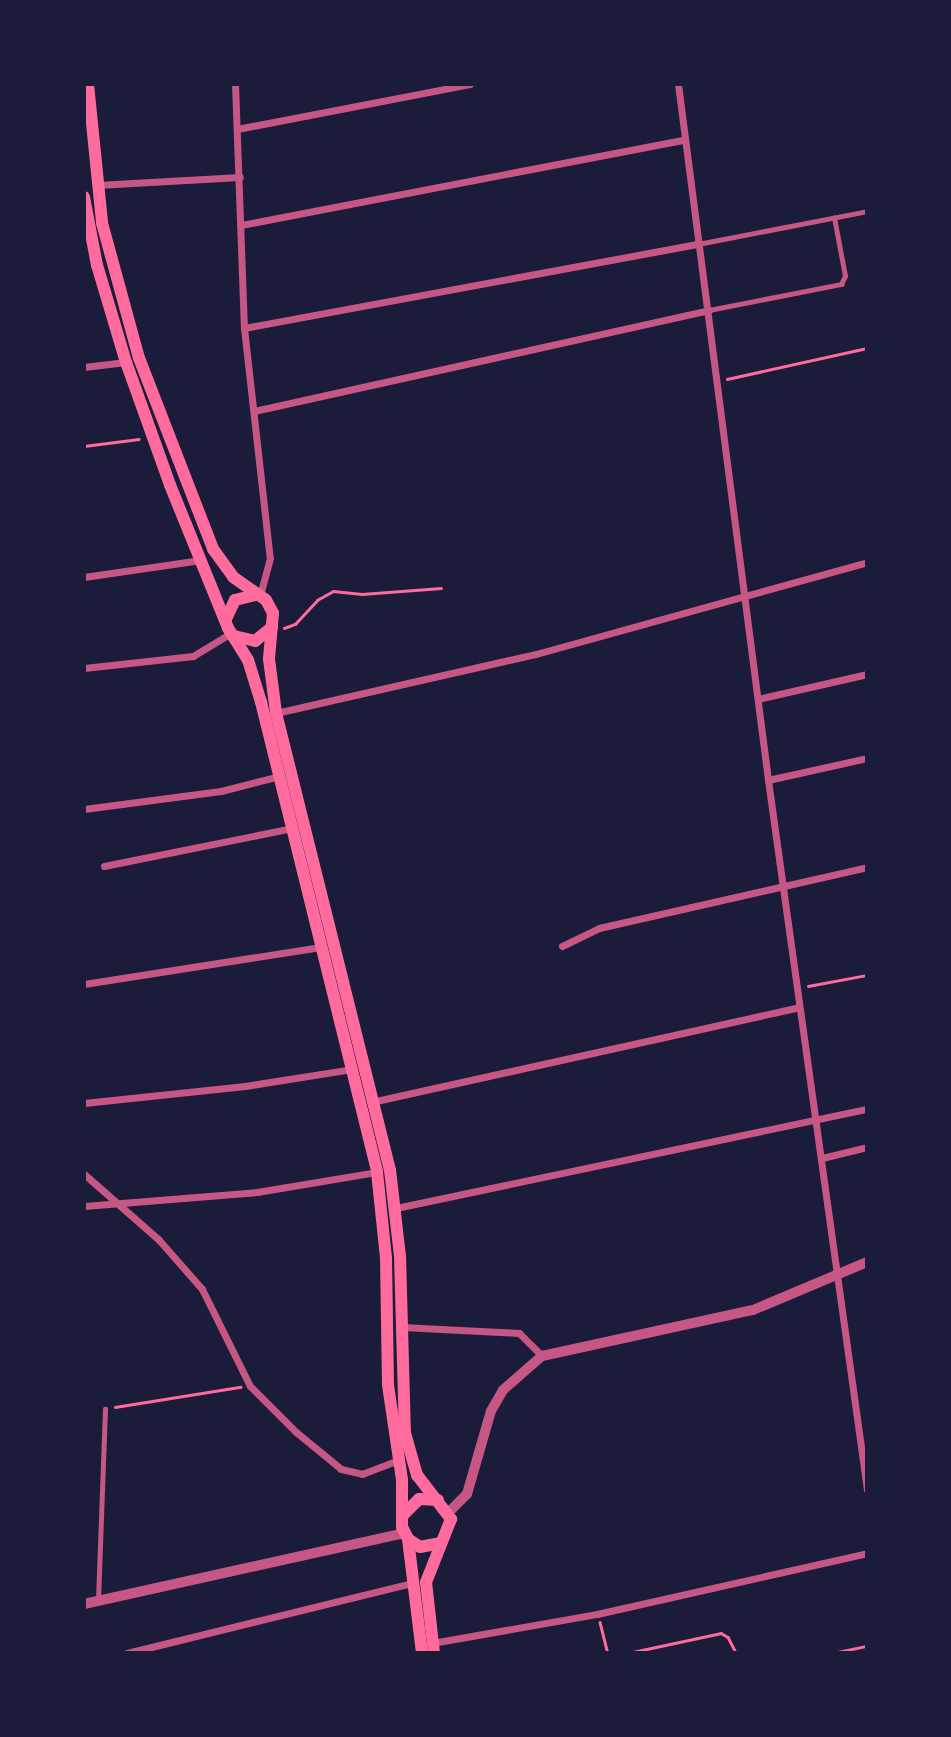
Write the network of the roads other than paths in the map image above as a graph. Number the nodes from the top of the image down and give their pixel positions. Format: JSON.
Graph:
{"nodes":[{"id":1,"x":88,"y":84,"type":"edge"},
{"id":2,"x":235,"y":84,"type":"edge"},
{"id":3,"x":470,"y":84,"type":"edge"},
{"id":4,"x":678,"y":84,"type":"edge"},
{"id":5,"x":237,"y":129,"type":"junction"},
{"id":6,"x":684,"y":140,"type":"junction"},
{"id":7,"x":240,"y":177,"type":"junction"},
{"id":8,"x":97,"y":185,"type":"junction"},
{"id":9,"x":84,"y":197,"type":"edge"},
{"id":10,"x":867,"y":211,"type":"edge"},
{"id":11,"x":834,"y":218,"type":"junction"},
{"id":12,"x":241,"y":225,"type":"junction"},
{"id":13,"x":698,"y":244,"type":"junction"},
{"id":14,"x":709,"y":310,"type":"junction"},
{"id":15,"x":244,"y":328,"type":"junction"},
{"id":16,"x":126,"y":362,"type":"junction"},
{"id":17,"x":84,"y":367,"type":"edge"},
{"id":18,"x":254,"y":411,"type":"junction"},
{"id":19,"x":201,"y":561,"type":"junction"},
{"id":20,"x":867,"y":562,"type":"edge"},
{"id":21,"x":84,"y":577,"type":"edge"},
{"id":22,"x":258,"y":596,"type":"junction"},
{"id":23,"x":747,"y":599,"type":"junction"},
{"id":24,"x":226,"y":619,"type":"junction"},
{"id":25,"x":273,"y":624,"type":"junction"},
{"id":26,"x":233,"y":634,"type":"junction"},
{"id":27,"x":84,"y":668,"type":"edge"},
{"id":28,"x":867,"y":674,"type":"edge"},
{"id":29,"x":758,"y":699,"type":"junction"},
{"id":30,"x":276,"y":713,"type":"junction"},
{"id":31,"x":867,"y":758,"type":"edge"},
{"id":32,"x":281,"y":776,"type":"junction"},
{"id":33,"x":768,"y":780,"type":"junction"},
{"id":34,"x":84,"y":809,"type":"edge"},
{"id":35,"x":294,"y":828,"type":"junction"},
{"id":36,"x":104,"y":866,"type":"dead end"},
{"id":37,"x":867,"y":867,"type":"edge"},
{"id":38,"x":782,"y":887,"type":"junction"},
{"id":39,"x":562,"y":946,"type":"dead end"},
{"id":40,"x":319,"y":947,"type":"junction"},
{"id":41,"x":84,"y":984,"type":"edge"},
{"id":42,"x":799,"y":1007,"type":"junction"},
{"id":43,"x":352,"y":1069,"type":"junction"},
{"id":44,"x":376,"y":1101,"type":"junction"},
{"id":45,"x":84,"y":1103,"type":"edge"},
{"id":46,"x":867,"y":1109,"type":"edge"},
{"id":47,"x":816,"y":1118,"type":"junction"},
{"id":48,"x":867,"y":1147,"type":"edge"},
{"id":49,"x":822,"y":1158,"type":"junction"},
{"id":50,"x":377,"y":1172,"type":"junction"},
{"id":51,"x":84,"y":1174,"type":"edge"},
{"id":52,"x":114,"y":1205,"type":"junction"},
{"id":53,"x":84,"y":1206,"type":"edge"},
{"id":54,"x":396,"y":1208,"type":"junction"},
{"id":55,"x":867,"y":1262,"type":"edge"},
{"id":56,"x":839,"y":1276,"type":"junction"},
{"id":57,"x":402,"y":1326,"type":"junction"},
{"id":58,"x":542,"y":1356,"type":"junction"},
{"id":59,"x":105,"y":1409,"type":"road end"},
{"id":60,"x":398,"y":1460,"type":"junction"},
{"id":61,"x":867,"y":1490,"type":"edge"},
{"id":62,"x":438,"y":1500,"type":"junction"},
{"id":63,"x":449,"y":1512,"type":"junction"},
{"id":64,"x":404,"y":1531,"type":"junction"},
{"id":65,"x":441,"y":1543,"type":"junction"},
{"id":66,"x":867,"y":1553,"type":"edge"},
{"id":67,"x":412,"y":1583,"type":"junction"},
{"id":68,"x":98,"y":1600,"type":"junction"},
{"id":69,"x":84,"y":1604,"type":"edge"},
{"id":70,"x":433,"y":1648,"type":"edge"},
{"id":71,"x":127,"y":1653,"type":"edge"},
{"id":72,"x":422,"y":1653,"type":"edge"}],
"edges":[{"from":1,"to":8,"type":"main road"},
{"from":2,"to":5,"type":"street"},
{"from":3,"to":5,"type":"street"},
{"from":4,"to":6,"type":"street"},
{"from":5,"to":7,"type":"street"},
{"from":6,"to":12,"type":"street"},
{"from":6,"to":13,"type":"street"},
{"from":7,"to":8,"type":"street"},
{"from":7,"to":12,"type":"street"},
{"from":8,"to":22,"type":"main road"},
{"from":9,"to":16,"type":"main road"},
{"from":10,"to":11,"type":"lane"},
{"from":11,"to":13,"type":"lane"},
{"from":11,"to":14,"type":"lane"},
{"from":12,"to":15,"type":"street"},
{"from":13,"to":14,"type":"street"},
{"from":13,"to":15,"type":"street"},
{"from":14,"to":18,"type":"street"},
{"from":14,"to":23,"type":"street"},
{"from":15,"to":18,"type":"street"},
{"from":16,"to":17,"type":"street"},
{"from":16,"to":19,"type":"main road"},
{"from":18,"to":22,"type":"street"},
{"from":19,"to":21,"type":"street"},
{"from":19,"to":24,"type":"main road"},
{"from":20,"to":23,"type":"street"},
{"from":22,"to":24,"type":"main road"},
{"from":22,"to":25,"type":"main road"},
{"from":23,"to":29,"type":"street"},
{"from":23,"to":30,"type":"street"},
{"from":24,"to":26,"type":"main road"},
{"from":25,"to":26,"type":"main road"},
{"from":25,"to":30,"type":"main road"},
{"from":26,"to":27,"type":"street"},
{"from":26,"to":32,"type":"main road"},
{"from":28,"to":29,"type":"street"},
{"from":29,"to":33,"type":"street"},
{"from":30,"to":44,"type":"main road"},
{"from":31,"to":33,"type":"street"},
{"from":32,"to":34,"type":"street"},
{"from":32,"to":35,"type":"main road"},
{"from":33,"to":38,"type":"street"},
{"from":35,"to":36,"type":"street"},
{"from":35,"to":40,"type":"main road"},
{"from":37,"to":38,"type":"street"},
{"from":38,"to":39,"type":"street"},
{"from":38,"to":42,"type":"street"},
{"from":40,"to":41,"type":"street"},
{"from":40,"to":43,"type":"main road"},
{"from":42,"to":44,"type":"street"},
{"from":42,"to":47,"type":"street"},
{"from":43,"to":45,"type":"street"},
{"from":43,"to":50,"type":"main road"},
{"from":44,"to":54,"type":"main road"},
{"from":46,"to":47,"type":"street"},
{"from":47,"to":49,"type":"street"},
{"from":47,"to":54,"type":"street"},
{"from":48,"to":49,"type":"street"},
{"from":49,"to":56,"type":"street"},
{"from":50,"to":52,"type":"street"},
{"from":50,"to":60,"type":"main road"},
{"from":51,"to":52,"type":"street"},
{"from":52,"to":53,"type":"street"},
{"from":52,"to":60,"type":"street"},
{"from":54,"to":57,"type":"main road"},
{"from":55,"to":56,"type":"street"},
{"from":56,"to":58,"type":"street"},
{"from":56,"to":61,"type":"street"},
{"from":57,"to":58,"type":"street"},
{"from":57,"to":62,"type":"main road"},
{"from":58,"to":63,"type":"street"},
{"from":59,"to":68,"type":"lane"},
{"from":60,"to":64,"type":"main road"},
{"from":62,"to":63,"type":"main road"},
{"from":62,"to":64,"type":"main road"},
{"from":63,"to":65,"type":"main road"},
{"from":64,"to":65,"type":"main road"},
{"from":64,"to":67,"type":"main road"},
{"from":64,"to":68,"type":"street"},
{"from":65,"to":70,"type":"main road"},
{"from":66,"to":70,"type":"street"},
{"from":67,"to":71,"type":"street"},
{"from":67,"to":72,"type":"main road"},
{"from":68,"to":69,"type":"street"}]}
